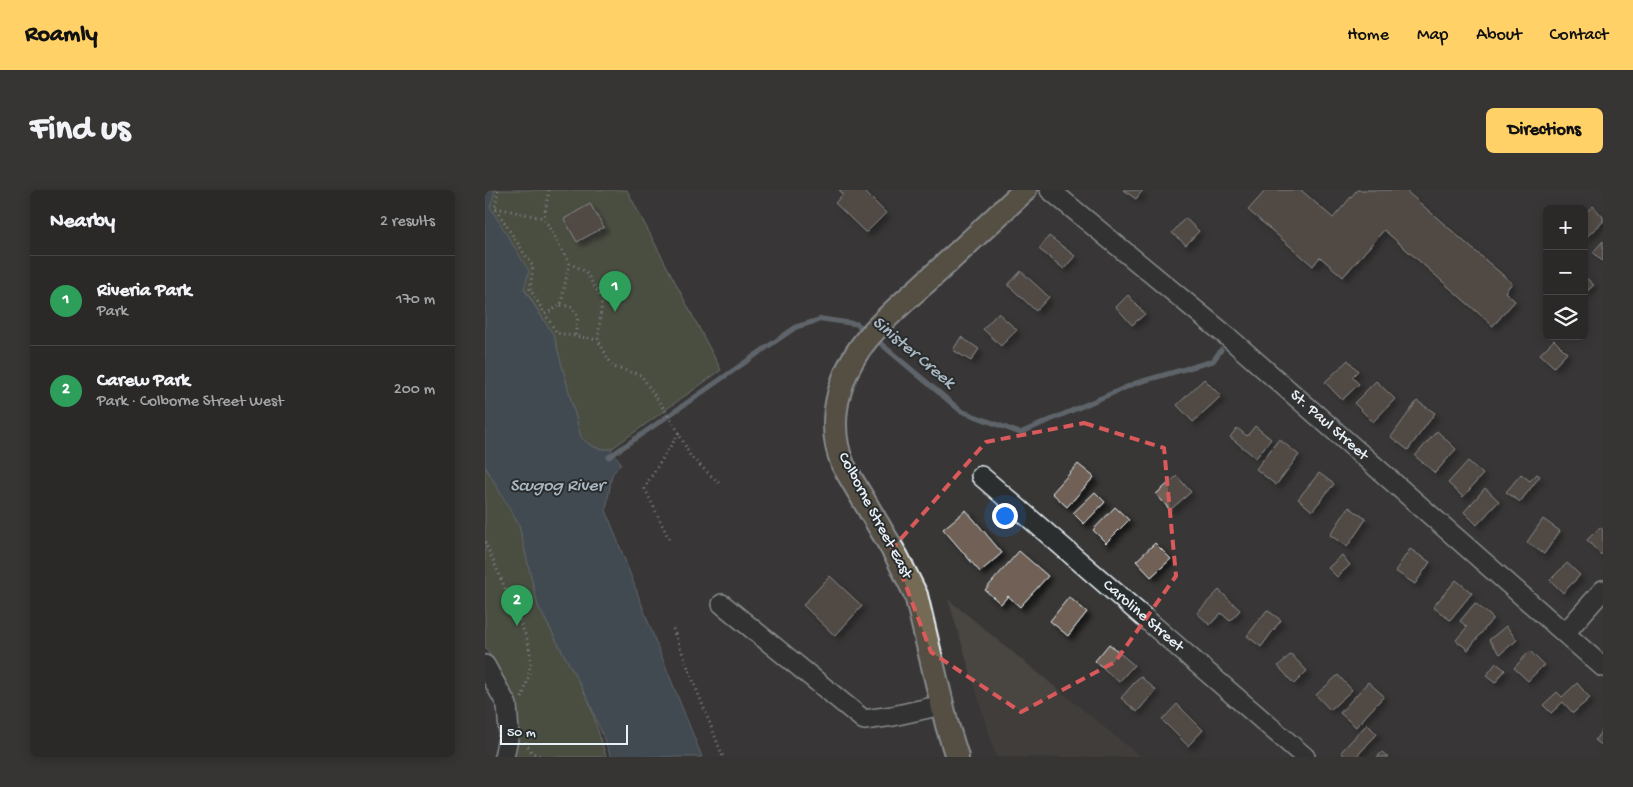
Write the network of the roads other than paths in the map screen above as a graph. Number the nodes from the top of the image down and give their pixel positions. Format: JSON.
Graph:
{"nodes":[{"id":1,"x":1025,"y":190,"type":"edge"},
{"id":2,"x":1050,"y":190,"type":"edge"},
{"id":3,"x":981,"y":476,"type":"dead end"},
{"id":4,"x":1603,"y":590,"type":"edge"},
{"id":5,"x":722,"y":604,"type":"dead end"},
{"id":6,"x":1565,"y":633,"type":"junction"},
{"id":7,"x":485,"y":664,"type":"edge"},
{"id":8,"x":1603,"y":667,"type":"edge"},
{"id":9,"x":942,"y":705,"type":"junction"},
{"id":10,"x":503,"y":757,"type":"edge"},
{"id":11,"x":957,"y":757,"type":"edge"},
{"id":12,"x":1305,"y":757,"type":"edge"}],
"edges":[{"from":1,"to":9,"type":"main road","name":"Colborne Street East"},
{"from":2,"to":6,"type":"street","name":"St. Paul Street"},
{"from":3,"to":12,"type":"street","name":"Caroline Street"},
{"from":4,"to":6,"type":"street"},
{"from":5,"to":9,"type":"street"},
{"from":6,"to":8,"type":"street","name":"St. Paul Street"},
{"from":7,"to":10,"type":"street"},
{"from":9,"to":11,"type":"main road","name":"Colborne Street East"}]}
